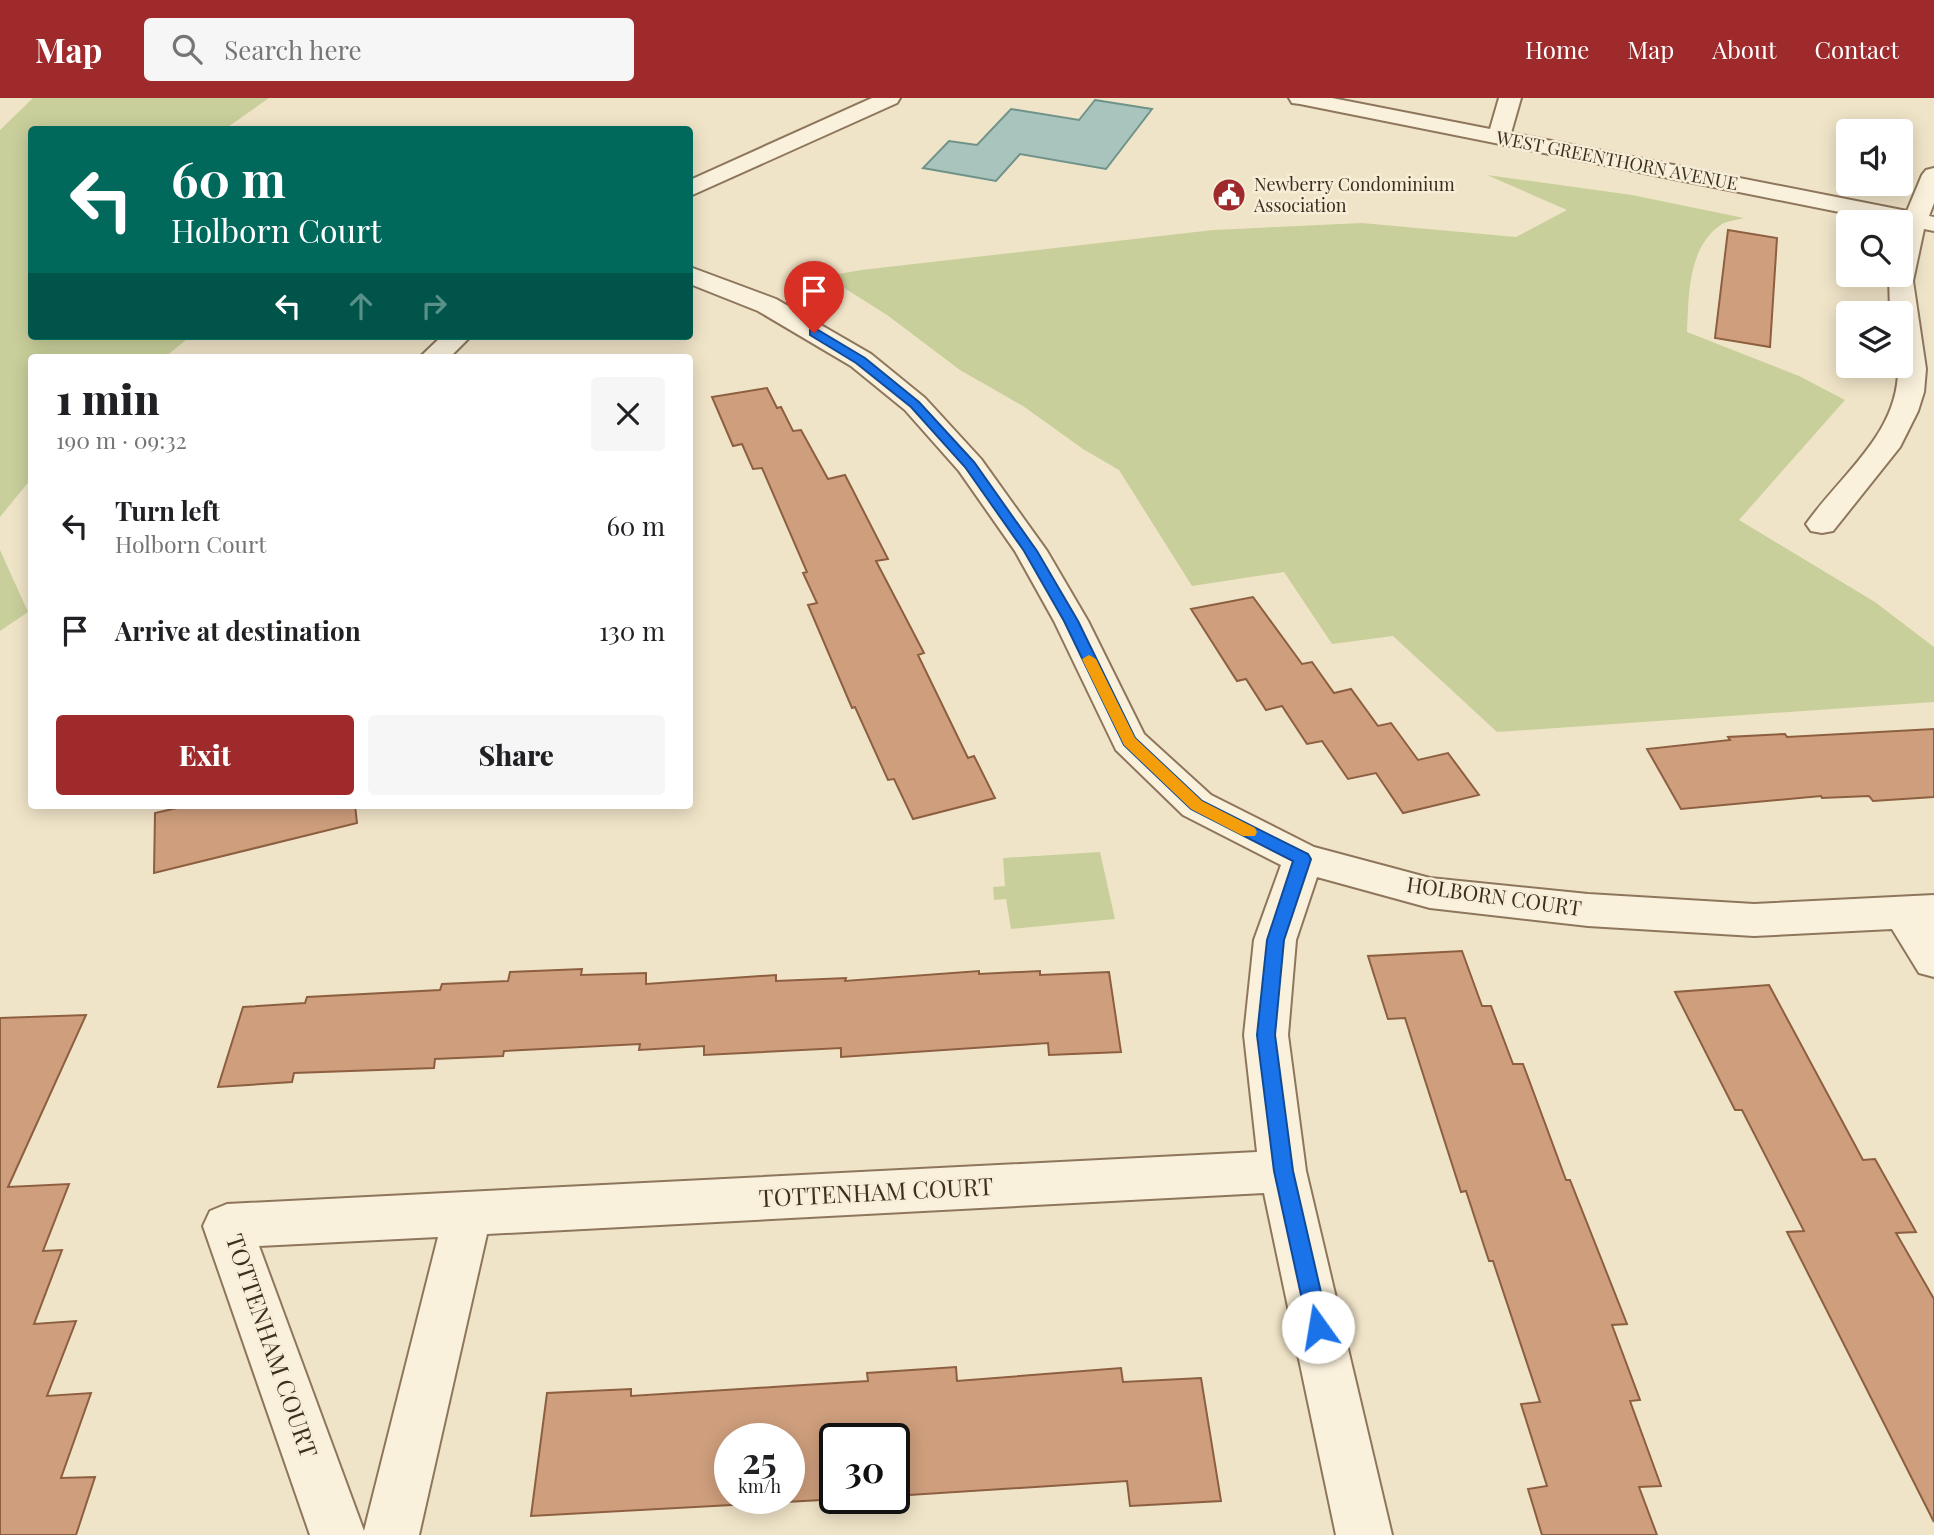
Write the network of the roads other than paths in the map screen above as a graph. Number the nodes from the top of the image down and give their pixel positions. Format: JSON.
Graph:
{"nodes":[{"id":1,"x":889,"y":98,"type":"edge"},
{"id":2,"x":1300,"y":98,"type":"edge"},
{"id":3,"x":1510,"y":98,"type":"edge"},
{"id":4,"x":1498,"y":138,"type":"junction"},
{"id":5,"x":1934,"y":174,"type":"edge"},
{"id":6,"x":693,"y":188,"type":"edge"},
{"id":7,"x":1924,"y":222,"type":"edge"},
{"id":8,"x":693,"y":276,"type":"edge"},
{"id":9,"x":453,"y":340,"type":"edge"},
{"id":10,"x":437,"y":354,"type":"edge"},
{"id":11,"x":1822,"y":524,"type":"dead end"},
{"id":12,"x":1303,"y":859,"type":"junction"},
{"id":13,"x":1918,"y":911,"type":"edge"},
{"id":14,"x":1934,"y":961,"type":"edge"},
{"id":15,"x":1283,"y":1171,"type":"junction"},
{"id":16,"x":468,"y":1214,"type":"junction"},
{"id":17,"x":338,"y":1535,"type":"edge"},
{"id":18,"x":391,"y":1535,"type":"edge"},
{"id":19,"x":1364,"y":1535,"type":"edge"}],
"edges":[{"from":1,"to":6,"type":"street"},
{"from":2,"to":4,"type":"street","name":"WEST GREENTHORN AVENUE"},
{"from":3,"to":4,"type":"street"},
{"from":4,"to":7,"type":"street","name":"WEST GREENTHORN AVENUE"},
{"from":5,"to":7,"type":"street"},
{"from":7,"to":11,"type":"street"},
{"from":8,"to":12,"type":"street","name":"HOLBORN COURT"},
{"from":9,"to":10,"type":"street"},
{"from":12,"to":13,"type":"street","name":"HOLBORN COURT"},
{"from":12,"to":15,"type":"street"},
{"from":13,"to":14,"type":"street"},
{"from":15,"to":16,"type":"street","name":"TOTTENHAM COURT"},
{"from":15,"to":19,"type":"street"},
{"from":16,"to":17,"type":"street","name":"TOTTENHAM COURT"},
{"from":16,"to":18,"type":"street"}]}
